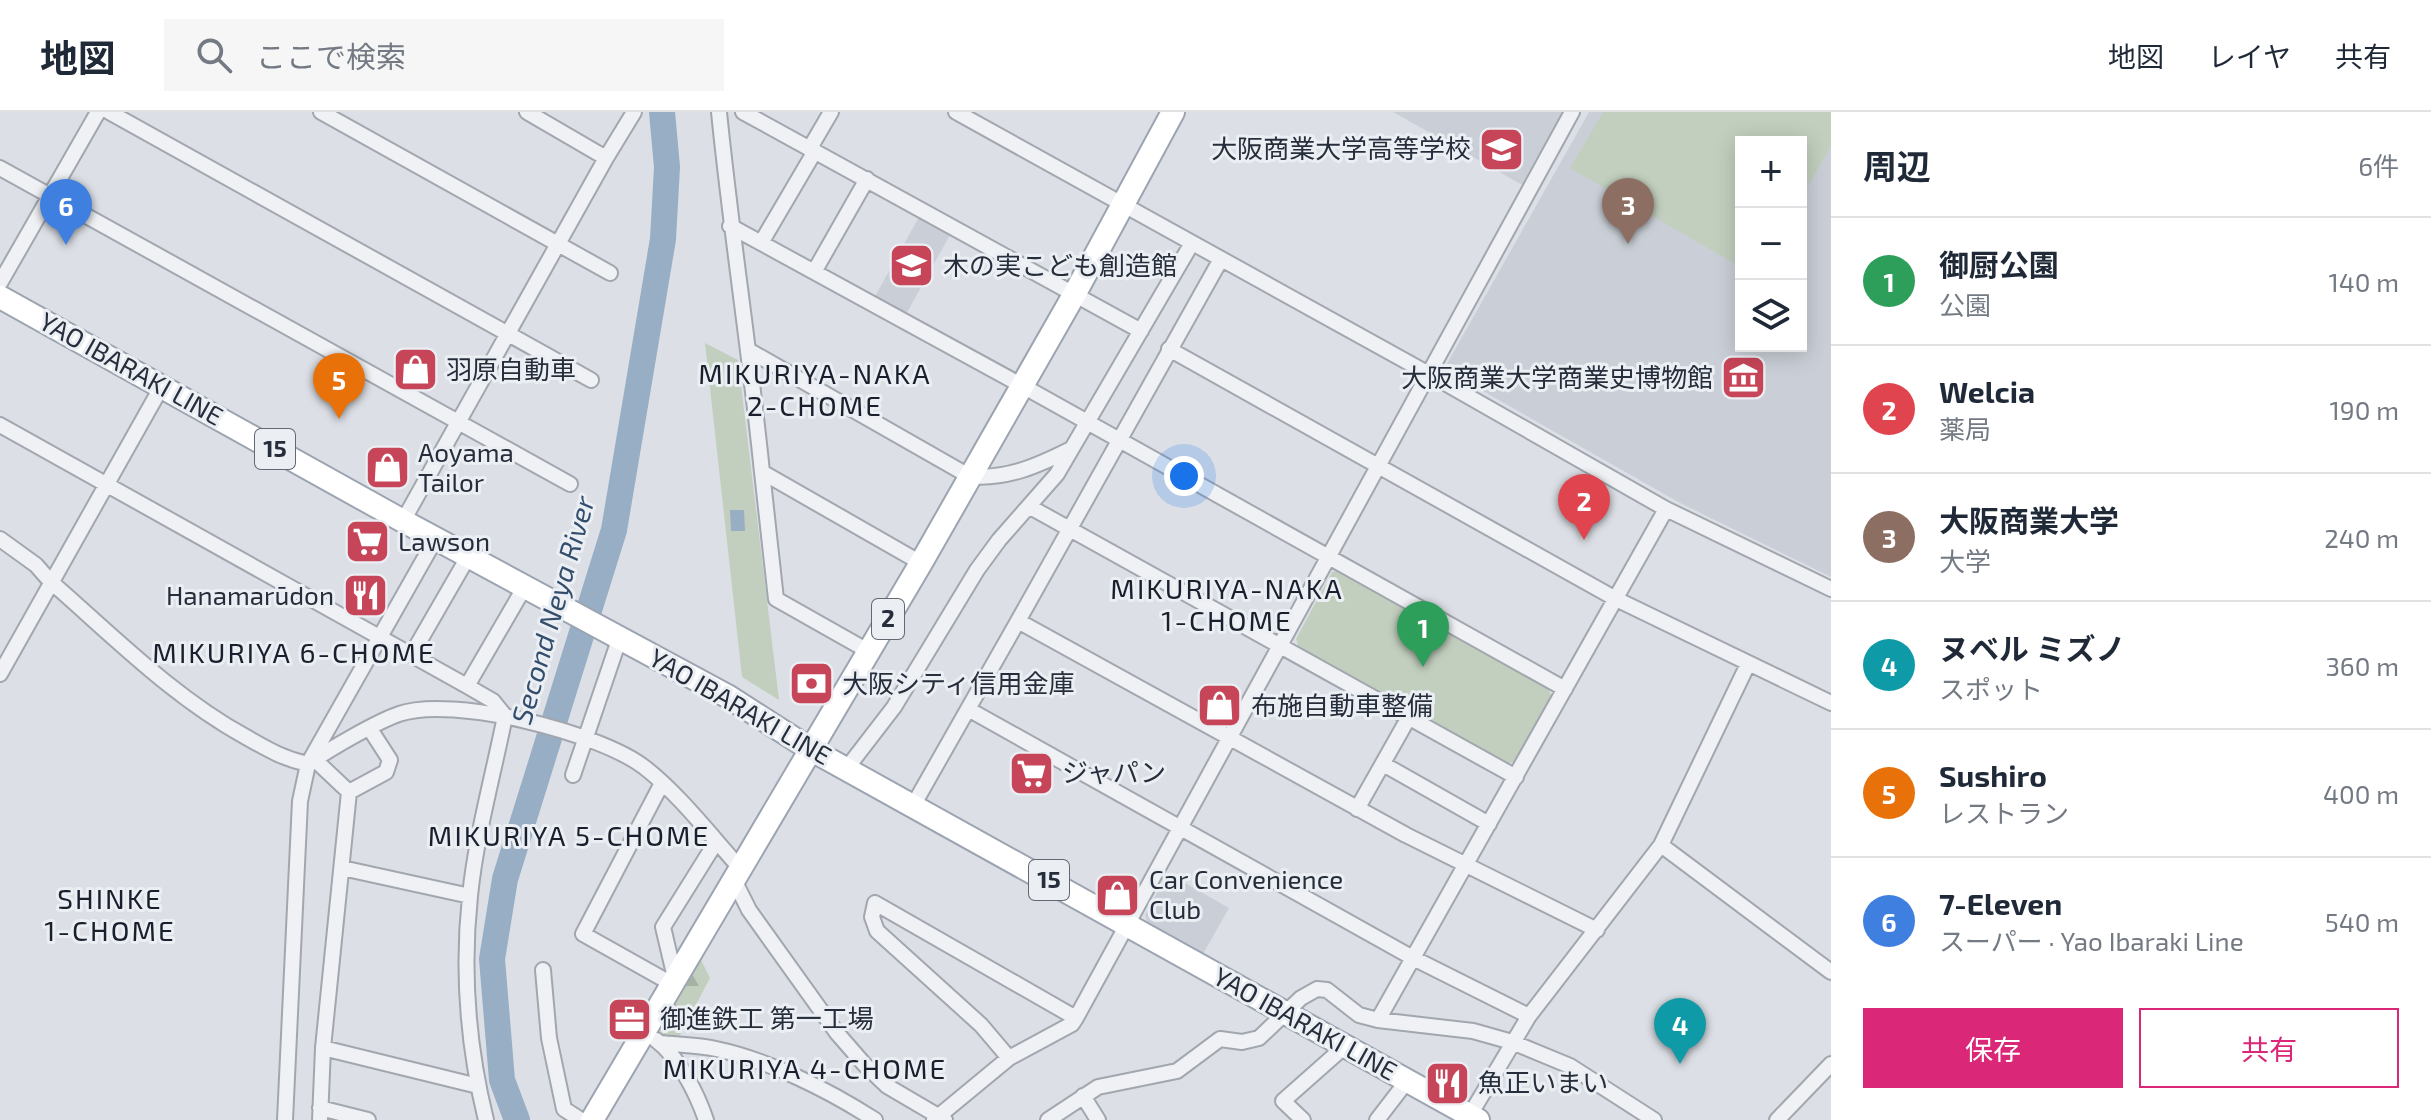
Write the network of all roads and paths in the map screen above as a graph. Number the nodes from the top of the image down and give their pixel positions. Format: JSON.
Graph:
{"nodes":[{"id":1,"x":98,"y":112,"type":"edge"},
{"id":2,"x":109,"y":112,"type":"edge"},
{"id":3,"x":321,"y":112,"type":"edge"},
{"id":4,"x":527,"y":112,"type":"edge"},
{"id":5,"x":719,"y":112,"type":"edge"},
{"id":6,"x":743,"y":112,"type":"edge"},
{"id":7,"x":831,"y":112,"type":"edge"},
{"id":8,"x":956,"y":112,"type":"edge"},
{"id":9,"x":1572,"y":112,"type":"edge"},
{"id":10,"x":1170,"y":113,"type":"edge"},
{"id":11,"x":631,"y":118,"type":"edge"},
{"id":12,"x":812,"y":150,"type":"junction"},
{"id":13,"x":606,"y":158,"type":"junction"},
{"id":14,"x":0,"y":168,"type":"edge"},
{"id":15,"x":867,"y":179,"type":"junction"},
{"id":16,"x":50,"y":196,"type":"junction"},
{"id":17,"x":1123,"y":206,"type":"junction"},
{"id":18,"x":730,"y":226,"type":"junction"},
{"id":19,"x":761,"y":243,"type":"junction"},
{"id":20,"x":1192,"y":243,"type":"junction"},
{"id":21,"x":558,"y":244,"type":"junction"},
{"id":22,"x":1221,"y":259,"type":"junction"},
{"id":23,"x":814,"y":272,"type":"junction"},
{"id":24,"x":610,"y":273,"type":"dead end"},
{"id":25,"x":0,"y":283,"type":"edge"},
{"id":26,"x":1074,"y":295,"type":"junction"},
{"id":27,"x":0,"y":297,"type":"edge"},
{"id":28,"x":1141,"y":331,"type":"junction"},
{"id":29,"x":508,"y":333,"type":"junction"},
{"id":30,"x":1169,"y":349,"type":"junction"},
{"id":31,"x":750,"y":351,"type":"junction"},
{"id":32,"x":1429,"y":374,"type":"junction"},
{"id":33,"x":591,"y":380,"type":"dead end"},
{"id":34,"x":1021,"y":385,"type":"junction"},
{"id":35,"x":162,"y":386,"type":"junction"},
{"id":36,"x":459,"y":421,"type":"junction"},
{"id":37,"x":1088,"y":424,"type":"junction"},
{"id":38,"x":0,"y":425,"type":"edge"},
{"id":39,"x":1120,"y":441,"type":"junction"},
{"id":40,"x":1074,"y":448,"type":"junction"},
{"id":41,"x":1378,"y":465,"type":"junction"},
{"id":42,"x":762,"y":472,"type":"junction"},
{"id":43,"x":969,"y":476,"type":"junction"},
{"id":44,"x":570,"y":484,"type":"dead end"},
{"id":45,"x":107,"y":485,"type":"junction"},
{"id":46,"x":1030,"y":507,"type":"junction"},
{"id":47,"x":1666,"y":509,"type":"junction"},
{"id":48,"x":403,"y":521,"type":"junction"},
{"id":49,"x":1071,"y":529,"type":"junction"},
{"id":50,"x":436,"y":538,"type":"junction"},
{"id":51,"x":0,"y":539,"type":"edge"},
{"id":52,"x":468,"y":557,"type":"junction"},
{"id":53,"x":1329,"y":557,"type":"junction"},
{"id":54,"x":921,"y":563,"type":"junction"},
{"id":55,"x":50,"y":581,"type":"junction"},
{"id":56,"x":524,"y":588,"type":"junction"},
{"id":57,"x":1831,"y":589,"type":"edge"},
{"id":58,"x":1616,"y":599,"type":"junction"},
{"id":59,"x":1018,"y":621,"type":"junction"},
{"id":60,"x":379,"y":639,"type":"junction"},
{"id":61,"x":619,"y":640,"type":"junction"},
{"id":62,"x":1281,"y":645,"type":"junction"},
{"id":63,"x":868,"y":651,"type":"junction"},
{"id":64,"x":412,"y":654,"type":"junction"},
{"id":65,"x":1748,"y":664,"type":"junction"},
{"id":66,"x":0,"y":674,"type":"edge"},
{"id":67,"x":467,"y":686,"type":"junction"},
{"id":68,"x":1565,"y":689,"type":"junction"},
{"id":69,"x":1831,"y":703,"type":"edge"},
{"id":70,"x":968,"y":709,"type":"junction"},
{"id":71,"x":505,"y":716,"type":"junction"},
{"id":72,"x":1409,"y":717,"type":"junction"},
{"id":73,"x":370,"y":729,"type":"junction"},
{"id":74,"x":1230,"y":737,"type":"junction"},
{"id":75,"x":583,"y":738,"type":"junction"},
{"id":76,"x":810,"y":749,"type":"junction"},
{"id":77,"x":311,"y":761,"type":"junction"},
{"id":78,"x":1383,"y":764,"type":"junction"},
{"id":79,"x":847,"y":768,"type":"junction"},
{"id":80,"x":573,"y":775,"type":"dead end"},
{"id":81,"x":1516,"y":777,"type":"junction"},
{"id":82,"x":662,"y":783,"type":"junction"},
{"id":83,"x":349,"y":792,"type":"junction"},
{"id":84,"x":914,"y":804,"type":"junction"},
{"id":85,"x":1357,"y":809,"type":"junction"},
{"id":86,"x":1489,"y":824,"type":"junction"},
{"id":87,"x":1182,"y":826,"type":"junction"},
{"id":88,"x":716,"y":842,"type":"junction"},
{"id":89,"x":1661,"y":845,"type":"junction"},
{"id":90,"x":1463,"y":866,"type":"junction"},
{"id":91,"x":342,"y":868,"type":"junction"},
{"id":92,"x":737,"y":875,"type":"junction"},
{"id":93,"x":470,"y":896,"type":"junction"},
{"id":94,"x":1128,"y":924,"type":"junction"},
{"id":95,"x":1597,"y":930,"type":"junction"},
{"id":96,"x":1413,"y":958,"type":"junction"},
{"id":97,"x":543,"y":970,"type":"dead end"},
{"id":98,"x":1831,"y":972,"type":"edge"},
{"id":99,"x":674,"y":981,"type":"junction"},
{"id":100,"x":1283,"y":1014,"type":"junction"},
{"id":101,"x":1529,"y":1016,"type":"junction"},
{"id":102,"x":1076,"y":1018,"type":"junction"},
{"id":103,"x":1378,"y":1020,"type":"junction"},
{"id":104,"x":652,"y":1037,"type":"junction"},
{"id":105,"x":1512,"y":1042,"type":"junction"},
{"id":106,"x":1344,"y":1047,"type":"junction"},
{"id":107,"x":323,"y":1048,"type":"junction"},
{"id":108,"x":1009,"y":1058,"type":"junction"},
{"id":109,"x":1831,"y":1064,"type":"edge"},
{"id":110,"x":1407,"y":1081,"type":"junction"},
{"id":111,"x":478,"y":1086,"type":"junction"},
{"id":112,"x":1083,"y":1096,"type":"junction"},
{"id":113,"x":320,"y":1114,"type":"edge"},
{"id":114,"x":1472,"y":1118,"type":"edge"},
{"id":115,"x":939,"y":1119,"type":"edge"},
{"id":116,"x":285,"y":1120,"type":"edge"},
{"id":117,"x":368,"y":1120,"type":"edge"},
{"id":118,"x":486,"y":1120,"type":"edge"},
{"id":119,"x":581,"y":1120,"type":"edge"},
{"id":120,"x":592,"y":1120,"type":"edge"},
{"id":121,"x":706,"y":1120,"type":"edge"},
{"id":122,"x":875,"y":1120,"type":"edge"},
{"id":123,"x":1048,"y":1120,"type":"edge"},
{"id":124,"x":1098,"y":1120,"type":"edge"},
{"id":125,"x":1303,"y":1120,"type":"edge"},
{"id":126,"x":1377,"y":1120,"type":"edge"},
{"id":127,"x":1654,"y":1120,"type":"edge"},
{"id":128,"x":1777,"y":1120,"type":"edge"}],
"edges":[{"from":1,"to":16,"type":"street"},
{"from":2,"to":29,"type":"street"},
{"from":3,"to":21,"type":"street"},
{"from":4,"to":13,"type":"street"},
{"from":5,"to":18,"type":"street"},
{"from":6,"to":12,"type":"street"},
{"from":7,"to":12,"type":"street"},
{"from":8,"to":17,"type":"street"},
{"from":9,"to":32,"type":"street"},
{"from":10,"to":17,"type":"main road","number":"2"},
{"from":11,"to":13,"type":"street"},
{"from":12,"to":15,"type":"street"},
{"from":12,"to":19,"type":"street"},
{"from":13,"to":21,"type":"street"},
{"from":14,"to":16,"type":"street"},
{"from":15,"to":23,"type":"street"},
{"from":15,"to":26,"type":"street"},
{"from":16,"to":25,"type":"street"},
{"from":16,"to":36,"type":"street"},
{"from":17,"to":20,"type":"street"},
{"from":17,"to":26,"type":"main road","number":"2"},
{"from":18,"to":19,"type":"street"},
{"from":18,"to":31,"type":"street"},
{"from":19,"to":23,"type":"street"},
{"from":20,"to":22,"type":"street"},
{"from":20,"to":28,"type":"street"},
{"from":21,"to":24,"type":"street"},
{"from":21,"to":29,"type":"street"},
{"from":22,"to":30,"type":"street"},
{"from":22,"to":32,"type":"street"},
{"from":23,"to":34,"type":"street"},
{"from":26,"to":28,"type":"street"},
{"from":26,"to":34,"type":"main road","number":"2"},
{"from":27,"to":35,"type":"main road","name":"YAO IBARAKI LINE","number":"15"},
{"from":28,"to":37,"type":"street"},
{"from":29,"to":33,"type":"street"},
{"from":29,"to":36,"type":"street"},
{"from":30,"to":39,"type":"street"},
{"from":30,"to":41,"type":"street"},
{"from":31,"to":42,"type":"street"},
{"from":31,"to":43,"type":"street"},
{"from":32,"to":41,"type":"street"},
{"from":32,"to":47,"type":"street"},
{"from":34,"to":37,"type":"street"},
{"from":34,"to":43,"type":"main road","number":"2"},
{"from":35,"to":45,"type":"street"},
{"from":35,"to":48,"type":"main road","name":"YAO IBARAKI LINE","number":"15"},
{"from":36,"to":44,"type":"street"},
{"from":36,"to":48,"type":"street"},
{"from":37,"to":39,"type":"street"},
{"from":37,"to":40,"type":"street"},
{"from":38,"to":45,"type":"street"},
{"from":39,"to":49,"type":"street"},
{"from":39,"to":53,"type":"street"},
{"from":40,"to":43,"type":"street"},
{"from":40,"to":46,"type":"street"},
{"from":41,"to":53,"type":"street"},
{"from":41,"to":58,"type":"street"},
{"from":42,"to":54,"type":"street"},
{"from":42,"to":63,"type":"street"},
{"from":43,"to":54,"type":"main road","number":"2"},
{"from":45,"to":55,"type":"street"},
{"from":45,"to":60,"type":"street"},
{"from":46,"to":49,"type":"street"},
{"from":46,"to":79,"type":"street"},
{"from":47,"to":57,"type":"street"},
{"from":47,"to":58,"type":"street"},
{"from":48,"to":50,"type":"main road","name":"YAO IBARAKI LINE","number":"15"},
{"from":49,"to":59,"type":"street"},
{"from":49,"to":62,"type":"street"},
{"from":50,"to":52,"type":"main road","name":"YAO IBARAKI LINE","number":"15"},
{"from":50,"to":60,"type":"street"},
{"from":51,"to":55,"type":"street"},
{"from":52,"to":56,"type":"main road","name":"YAO IBARAKI LINE","number":"15"},
{"from":52,"to":64,"type":"street"},
{"from":53,"to":62,"type":"street"},
{"from":53,"to":68,"type":"street"},
{"from":54,"to":63,"type":"main road","number":"2"},
{"from":55,"to":66,"type":"street"},
{"from":55,"to":77,"type":"street"},
{"from":56,"to":61,"type":"main road","name":"YAO IBARAKI LINE","number":"15"},
{"from":56,"to":67,"type":"street"},
{"from":58,"to":65,"type":"street"},
{"from":58,"to":68,"type":"street"},
{"from":59,"to":70,"type":"street"},
{"from":59,"to":74,"type":"street"},
{"from":60,"to":64,"type":"street"},
{"from":60,"to":77,"type":"street"},
{"from":61,"to":75,"type":"street"},
{"from":61,"to":76,"type":"main road","name":"YAO IBARAKI LINE","number":"15"},
{"from":62,"to":72,"type":"street"},
{"from":62,"to":74,"type":"street"},
{"from":63,"to":76,"type":"main road","number":"2"},
{"from":64,"to":67,"type":"street"},
{"from":65,"to":69,"type":"street"},
{"from":65,"to":89,"type":"street"},
{"from":67,"to":71,"type":"street"},
{"from":68,"to":81,"type":"street"},
{"from":70,"to":84,"type":"street"},
{"from":70,"to":87,"type":"street"},
{"from":71,"to":73,"type":"street"},
{"from":71,"to":75,"type":"street"},
{"from":71,"to":93,"type":"street"},
{"from":72,"to":78,"type":"street"},
{"from":72,"to":81,"type":"street"},
{"from":73,"to":77,"type":"street"},
{"from":73,"to":83,"type":"street"},
{"from":74,"to":85,"type":"street"},
{"from":74,"to":87,"type":"street"},
{"from":75,"to":80,"type":"street"},
{"from":75,"to":82,"type":"street"},
{"from":76,"to":79,"type":"main road","name":"YAO IBARAKI LINE","number":"15"},
{"from":76,"to":92,"type":"main road","number":"2"},
{"from":77,"to":83,"type":"street"},
{"from":77,"to":116,"type":"street"},
{"from":78,"to":85,"type":"street"},
{"from":78,"to":86,"type":"street"},
{"from":79,"to":84,"type":"main road","name":"YAO IBARAKI LINE","number":"15"},
{"from":81,"to":86,"type":"street"},
{"from":82,"to":88,"type":"street"},
{"from":82,"to":99,"type":"street"},
{"from":83,"to":91,"type":"street"},
{"from":84,"to":94,"type":"main road","name":"YAO IBARAKI LINE","number":"15"},
{"from":85,"to":90,"type":"street"},
{"from":86,"to":90,"type":"street"},
{"from":87,"to":94,"type":"street"},
{"from":87,"to":96,"type":"street"},
{"from":88,"to":92,"type":"street"},
{"from":88,"to":99,"type":"street"},
{"from":89,"to":95,"type":"street"},
{"from":89,"to":98,"type":"street"},
{"from":90,"to":95,"type":"street"},
{"from":90,"to":96,"type":"street"},
{"from":91,"to":93,"type":"street"},
{"from":91,"to":107,"type":"street"},
{"from":92,"to":99,"type":"main road","number":"2"},
{"from":92,"to":115,"type":"street"},
{"from":93,"to":111,"type":"street"},
{"from":94,"to":100,"type":"main road","name":"YAO IBARAKI LINE","number":"15"},
{"from":94,"to":102,"type":"street"},
{"from":95,"to":101,"type":"street"},
{"from":96,"to":101,"type":"street"},
{"from":96,"to":103,"type":"street"},
{"from":97,"to":119,"type":"street"},
{"from":99,"to":104,"type":"main road","number":"2"},
{"from":100,"to":103,"type":"street"},
{"from":100,"to":106,"type":"main road","name":"YAO IBARAKI LINE","number":"15"},
{"from":100,"to":112,"type":"street"},
{"from":101,"to":105,"type":"street"},
{"from":102,"to":108,"type":"street"},
{"from":102,"to":108,"type":"street"},
{"from":103,"to":105,"type":"street"},
{"from":104,"to":120,"type":"main road","number":"2"},
{"from":104,"to":121,"type":"street"},
{"from":104,"to":122,"type":"street"},
{"from":105,"to":114,"type":"street"},
{"from":105,"to":127,"type":"street"},
{"from":106,"to":110,"type":"main road","name":"YAO IBARAKI LINE","number":"15"},
{"from":106,"to":125,"type":"street"},
{"from":107,"to":111,"type":"street"},
{"from":107,"to":113,"type":"street"},
{"from":108,"to":115,"type":"street"},
{"from":109,"to":128,"type":"street"},
{"from":110,"to":114,"type":"main road","name":"YAO IBARAKI LINE","number":"15"},
{"from":110,"to":126,"type":"street"},
{"from":111,"to":118,"type":"street"},
{"from":112,"to":123,"type":"street"},
{"from":112,"to":124,"type":"street"},
{"from":113,"to":117,"type":"street"}]}
